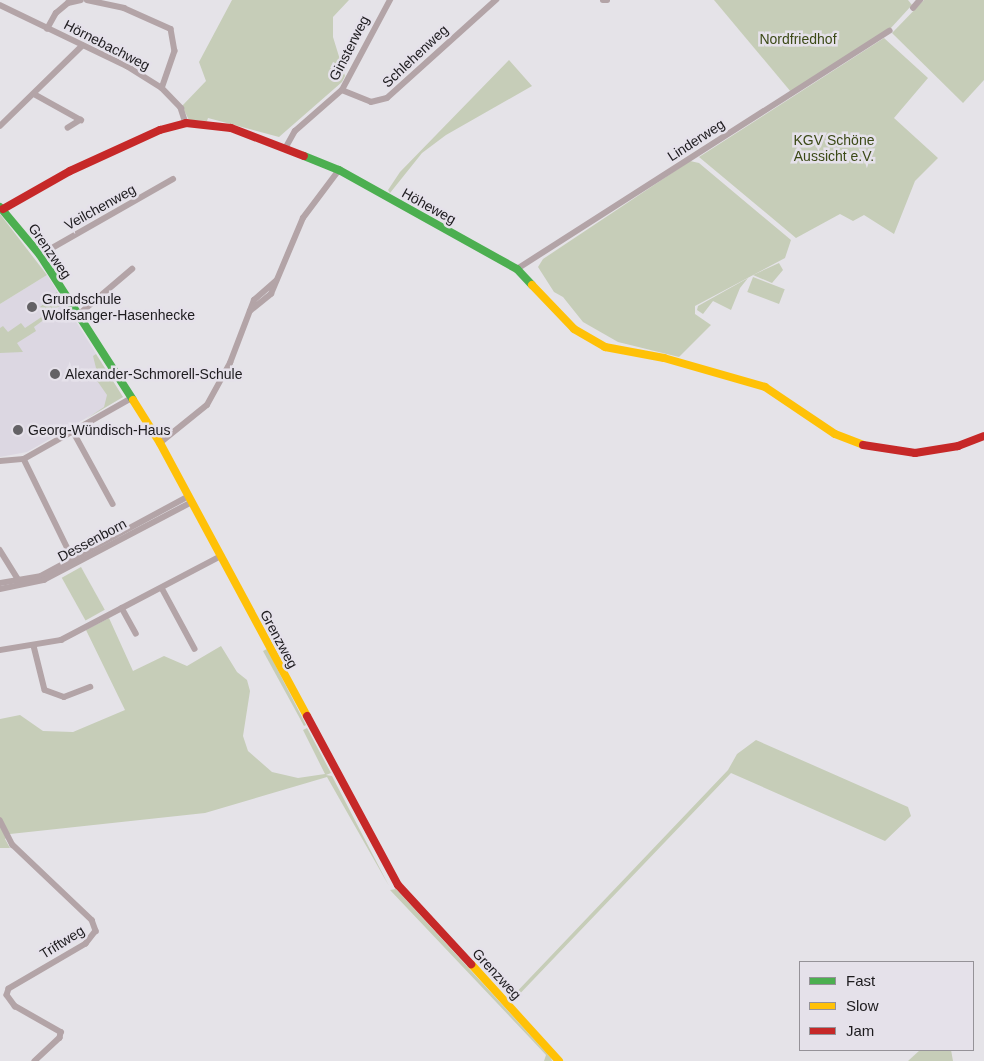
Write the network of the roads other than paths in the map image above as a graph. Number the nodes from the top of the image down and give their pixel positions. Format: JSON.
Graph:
{"nodes":[{"id":1,"x":81,"y":0,"type":"edge"},
{"id":2,"x":87,"y":0,"type":"edge"},
{"id":3,"x":390,"y":0,"type":"edge"},
{"id":4,"x":496,"y":0,"type":"edge"},
{"id":5,"x":920,"y":0,"type":"edge"},
{"id":6,"x":0,"y":5,"type":"edge"},
{"id":7,"x":913,"y":8,"type":"dead end"},
{"id":8,"x":47,"y":29,"type":"junction"},
{"id":9,"x":889,"y":31,"type":"dead end"},
{"id":10,"x":82,"y":46,"type":"junction"},
{"id":11,"x":162,"y":88,"type":"junction"},
{"id":12,"x":342,"y":90,"type":"junction"},
{"id":13,"x":34,"y":94,"type":"junction"},
{"id":14,"x":186,"y":124,"type":"junction"},
{"id":15,"x":0,"y":126,"type":"edge"},
{"id":16,"x":68,"y":128,"type":"dead end"},
{"id":17,"x":286,"y":147,"type":"junction"},
{"id":18,"x":339,"y":170,"type":"junction"},
{"id":19,"x":173,"y":179,"type":"dead end"},
{"id":20,"x":1,"y":208,"type":"edge"},
{"id":21,"x":40,"y":255,"type":"junction"},
{"id":22,"x":132,"y":269,"type":"dead end"},
{"id":23,"x":517,"y":269,"type":"junction"},
{"id":24,"x":276,"y":281,"type":"junction"},
{"id":25,"x":249,"y":311,"type":"junction"},
{"id":26,"x":78,"y":315,"type":"junction"},
{"id":27,"x":132,"y":398,"type":"junction"},
{"id":28,"x":73,"y":431,"type":"junction"},
{"id":29,"x":984,"y":436,"type":"edge"},
{"id":30,"x":160,"y":443,"type":"junction"},
{"id":31,"x":24,"y":459,"type":"junction"},
{"id":32,"x":0,"y":461,"type":"edge"},
{"id":33,"x":191,"y":499,"type":"junction"},
{"id":34,"x":113,"y":504,"type":"dead end"},
{"id":35,"x":0,"y":550,"type":"edge"},
{"id":36,"x":220,"y":556,"type":"junction"},
{"id":37,"x":73,"y":559,"type":"junction"},
{"id":38,"x":19,"y":581,"type":"junction"},
{"id":39,"x":0,"y":583,"type":"edge"},
{"id":40,"x":162,"y":588,"type":"junction"},
{"id":41,"x":0,"y":589,"type":"edge"},
{"id":42,"x":122,"y":608,"type":"junction"},
{"id":43,"x":136,"y":633,"type":"dead end"},
{"id":44,"x":34,"y":646,"type":"junction"},
{"id":45,"x":195,"y":649,"type":"dead end"},
{"id":46,"x":0,"y":650,"type":"edge"},
{"id":47,"x":90,"y":687,"type":"dead end"},
{"id":48,"x":0,"y":820,"type":"edge"},
{"id":49,"x":35,"y":1061,"type":"edge"},
{"id":50,"x":559,"y":1061,"type":"edge"}],
"edges":[{"from":1,"to":8,"type":"street"},
{"from":2,"to":11,"type":"street"},
{"from":3,"to":12,"type":"street","name":"Ginsterweg"},
{"from":4,"to":12,"type":"street","name":"Schlehenweg"},
{"from":5,"to":7,"type":"street"},
{"from":6,"to":8,"type":"street","name":"Hörnebachweg"},
{"from":8,"to":10,"type":"street","name":"Hörnebachweg"},
{"from":9,"to":23,"type":"street","name":"Linderweg"},
{"from":10,"to":11,"type":"street","name":"Hörnebachweg"},
{"from":10,"to":13,"type":"street"},
{"from":11,"to":14,"type":"street","name":"Hörnebachweg"},
{"from":12,"to":17,"type":"street","name":"Ginsterweg"},
{"from":13,"to":15,"type":"street"},
{"from":13,"to":16,"type":"street"},
{"from":14,"to":17,"type":"street","name":"Höheweg"},
{"from":14,"to":20,"type":"street","name":"Höheweg"},
{"from":17,"to":18,"type":"street","name":"Höheweg"},
{"from":18,"to":23,"type":"street","name":"Höheweg"},
{"from":18,"to":24,"type":"street"},
{"from":19,"to":21,"type":"street","name":"Veilchenweg"},
{"from":20,"to":21,"type":"street","name":"Grenzweg"},
{"from":21,"to":26,"type":"street","name":"Grenzweg"},
{"from":22,"to":26,"type":"street"},
{"from":23,"to":29,"type":"street","name":"Höheweg"},
{"from":24,"to":25,"type":"street"},
{"from":24,"to":25,"type":"street"},
{"from":25,"to":30,"type":"street"},
{"from":26,"to":27,"type":"street","name":"Grenzweg"},
{"from":27,"to":28,"type":"street"},
{"from":27,"to":30,"type":"street","name":"Grenzweg"},
{"from":28,"to":31,"type":"street"},
{"from":28,"to":34,"type":"street"},
{"from":30,"to":33,"type":"street","name":"Grenzweg"},
{"from":31,"to":32,"type":"street"},
{"from":31,"to":37,"type":"street"},
{"from":33,"to":36,"type":"street","name":"Grenzweg"},
{"from":33,"to":37,"type":"street","name":"Dessenborn"},
{"from":33,"to":41,"type":"street","name":"Dessenborn"},
{"from":35,"to":38,"type":"street"},
{"from":36,"to":40,"type":"street"},
{"from":36,"to":50,"type":"street","name":"Grenzweg"},
{"from":37,"to":38,"type":"street","name":"Dessenborn"},
{"from":38,"to":39,"type":"street","name":"Dessenborn"},
{"from":40,"to":42,"type":"street"},
{"from":40,"to":45,"type":"street"},
{"from":42,"to":43,"type":"street"},
{"from":42,"to":44,"type":"street"},
{"from":44,"to":46,"type":"street"},
{"from":44,"to":47,"type":"street"},
{"from":48,"to":49,"type":"street","name":"Triftweg"}]}
